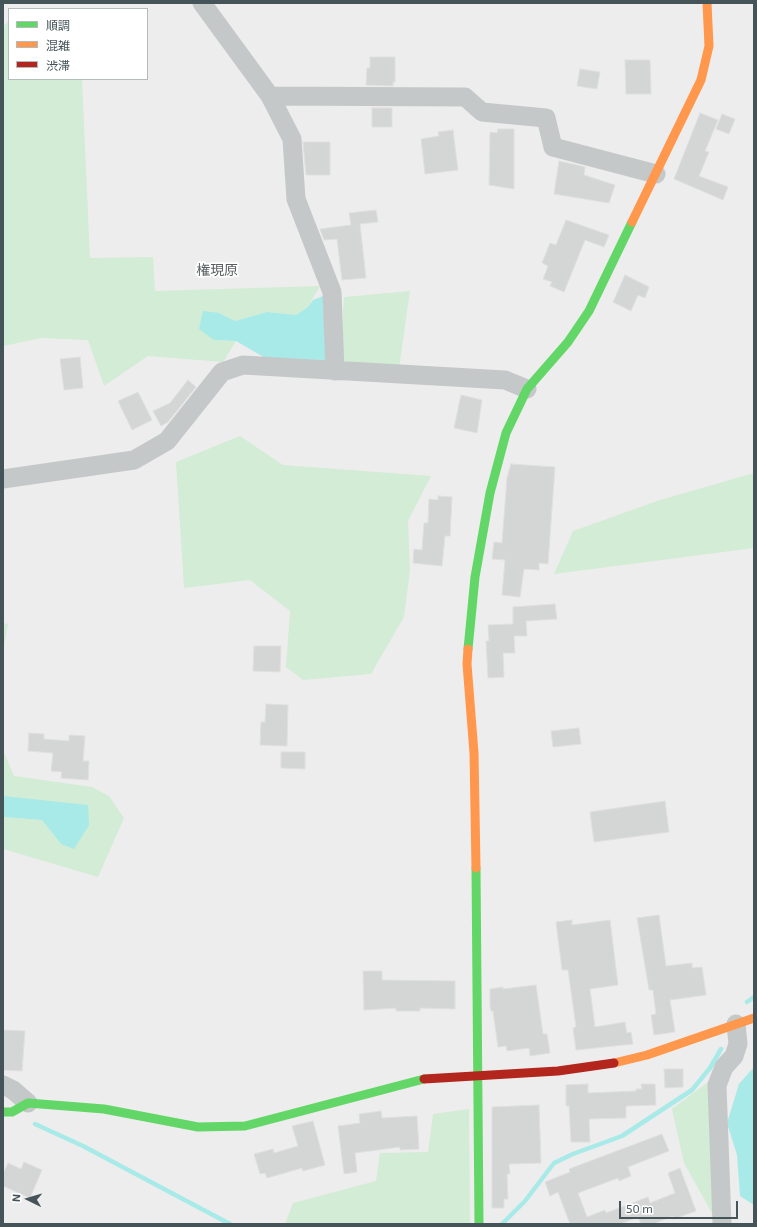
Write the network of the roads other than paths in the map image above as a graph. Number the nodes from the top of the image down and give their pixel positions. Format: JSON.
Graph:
{"nodes":[{"id":1,"x":202,"y":3,"type":"edge"},
{"id":2,"x":707,"y":3,"type":"edge"},
{"id":3,"x":270,"y":96,"type":"junction"},
{"id":4,"x":656,"y":174,"type":"junction"},
{"id":5,"x":335,"y":371,"type":"junction"},
{"id":6,"x":527,"y":389,"type":"junction"},
{"id":7,"x":3,"y":479,"type":"edge"},
{"id":8,"x":754,"y":1018,"type":"edge"},
{"id":9,"x":736,"y":1024,"type":"junction"},
{"id":10,"x":479,"y":1074,"type":"junction"},
{"id":11,"x":3,"y":1085,"type":"edge"},
{"id":12,"x":28,"y":1103,"type":"junction"},
{"id":13,"x":3,"y":1112,"type":"edge"},
{"id":14,"x":479,"y":1224,"type":"edge"},
{"id":15,"x":722,"y":1224,"type":"edge"}],
"edges":[{"from":1,"to":3,"type":"street"},
{"from":2,"to":4,"type":"street"},
{"from":3,"to":4,"type":"street"},
{"from":3,"to":5,"type":"street"},
{"from":4,"to":6,"type":"street"},
{"from":5,"to":6,"type":"street"},
{"from":5,"to":7,"type":"street"},
{"from":6,"to":10,"type":"street"},
{"from":8,"to":9,"type":"street"},
{"from":9,"to":10,"type":"street"},
{"from":9,"to":15,"type":"street"},
{"from":10,"to":12,"type":"street"},
{"from":10,"to":14,"type":"street"},
{"from":11,"to":12,"type":"street"},
{"from":12,"to":13,"type":"street"}]}
